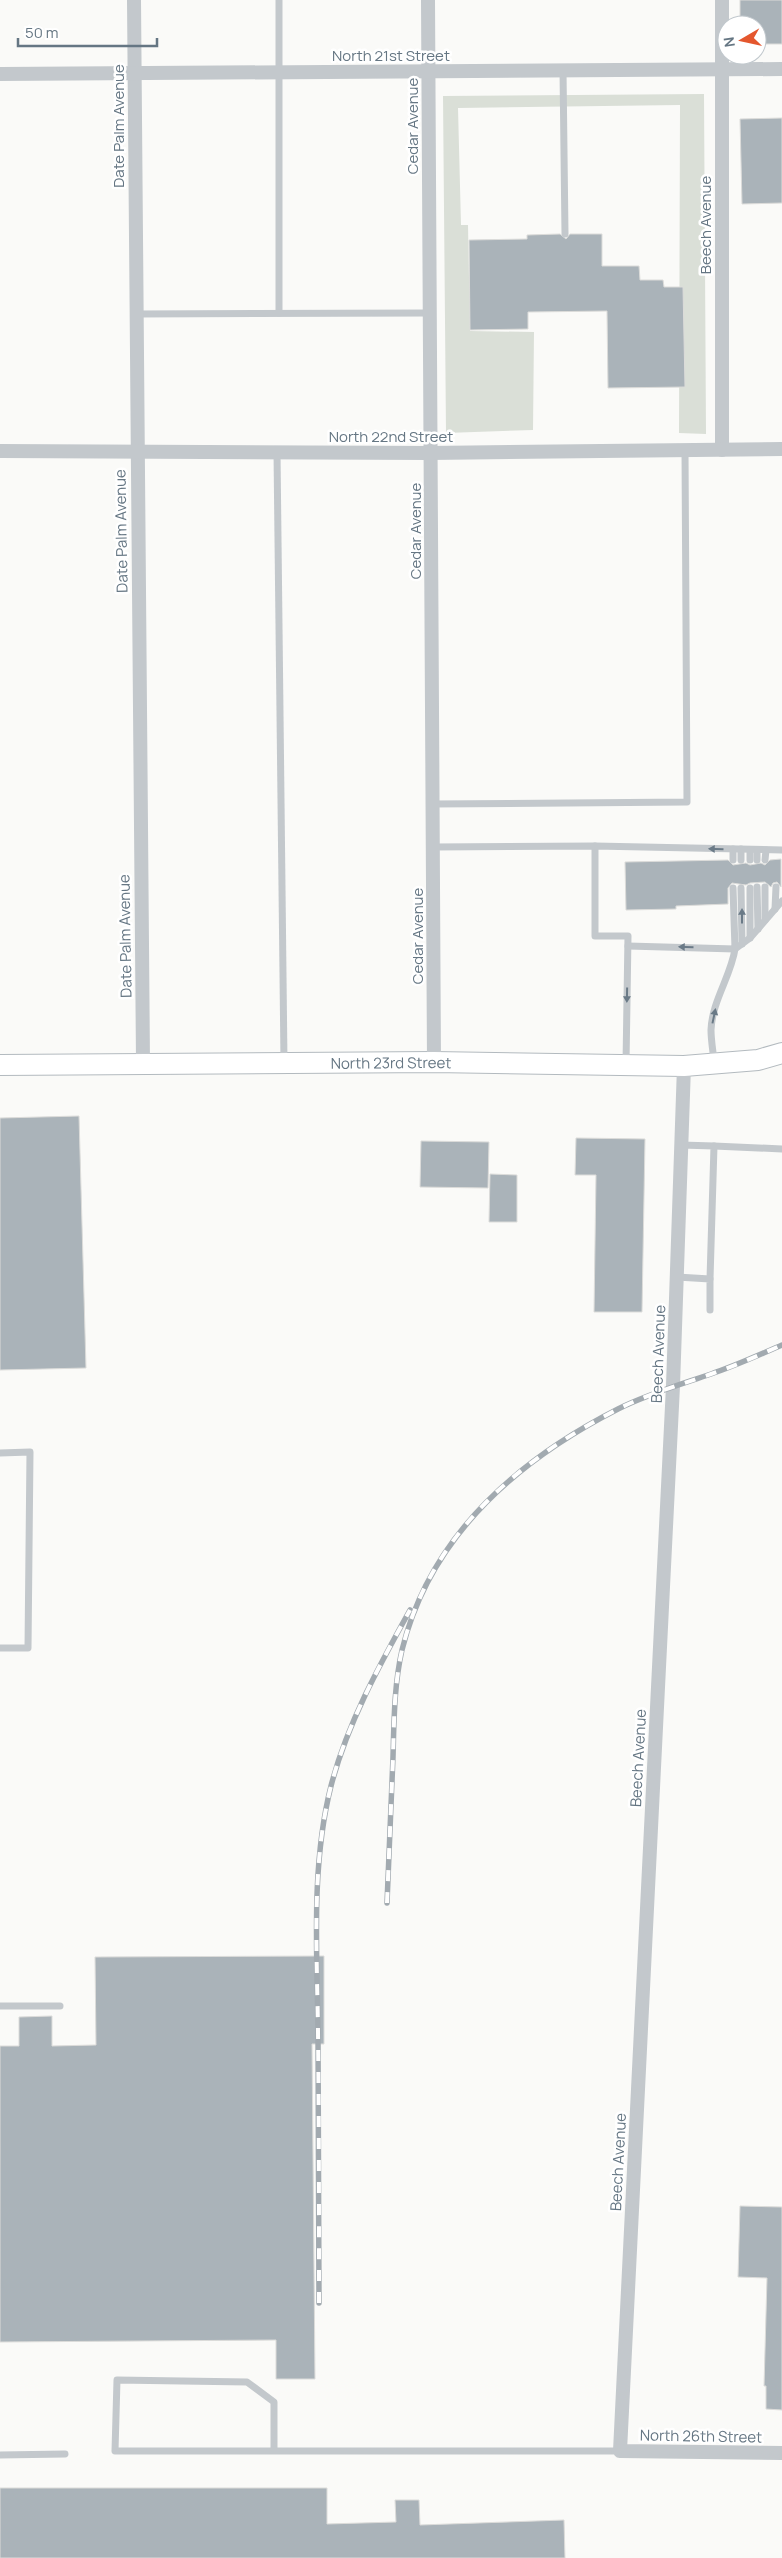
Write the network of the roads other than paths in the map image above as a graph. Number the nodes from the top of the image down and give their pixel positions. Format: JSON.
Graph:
{"nodes":[{"id":1,"x":134,"y":0,"type":"edge"},
{"id":2,"x":279,"y":0,"type":"edge"},
{"id":3,"x":428,"y":0,"type":"edge"},
{"id":4,"x":722,"y":0,"type":"edge"},
{"id":5,"x":782,"y":69,"type":"edge"},
{"id":6,"x":563,"y":70,"type":"junction"},
{"id":7,"x":722,"y":70,"type":"junction"},
{"id":8,"x":428,"y":71,"type":"junction"},
{"id":9,"x":279,"y":72,"type":"junction"},
{"id":10,"x":134,"y":73,"type":"junction"},
{"id":11,"x":0,"y":74,"type":"edge"},
{"id":12,"x":565,"y":234,"type":"dead end"},
{"id":13,"x":430,"y":313,"type":"junction"},
{"id":14,"x":136,"y":314,"type":"junction"},
{"id":15,"x":279,"y":314,"type":"junction"},
{"id":16,"x":782,"y":449,"type":"edge"},
{"id":17,"x":684,"y":450,"type":"junction"},
{"id":18,"x":722,"y":450,"type":"junction"},
{"id":19,"x":0,"y":451,"type":"edge"},
{"id":20,"x":137,"y":451,"type":"junction"},
{"id":21,"x":277,"y":452,"type":"junction"},
{"id":22,"x":430,"y":453,"type":"junction"},
{"id":23,"x":432,"y":804,"type":"junction"},
{"id":24,"x":595,"y":846,"type":"junction"},
{"id":25,"x":433,"y":847,"type":"junction"},
{"id":26,"x":732,"y":849,"type":"junction"},
{"id":27,"x":741,"y":849,"type":"junction"},
{"id":28,"x":754,"y":850,"type":"junction"},
{"id":29,"x":766,"y":850,"type":"junction"},
{"id":30,"x":778,"y":850,"type":"edge"},
{"id":31,"x":775,"y":859,"type":"dead end"},
{"id":32,"x":733,"y":860,"type":"dead end"},
{"id":33,"x":741,"y":860,"type":"dead end"},
{"id":34,"x":753,"y":860,"type":"dead end"},
{"id":35,"x":766,"y":860,"type":"dead end"},
{"id":36,"x":757,"y":887,"type":"junction"},
{"id":37,"x":776,"y":887,"type":"dead end"},
{"id":38,"x":733,"y":888,"type":"dead end"},
{"id":39,"x":741,"y":888,"type":"dead end"},
{"id":40,"x":782,"y":901,"type":"edge"},
{"id":41,"x":775,"y":909,"type":"junction"},
{"id":42,"x":765,"y":920,"type":"junction"},
{"id":43,"x":758,"y":929,"type":"junction"},
{"id":44,"x":750,"y":938,"type":"junction"},
{"id":45,"x":742,"y":944,"type":"junction"},
{"id":46,"x":628,"y":946,"type":"junction"},
{"id":47,"x":735,"y":948,"type":"junction"},
{"id":48,"x":782,"y":1053,"type":"edge"},
{"id":49,"x":143,"y":1062,"type":"junction"},
{"id":50,"x":284,"y":1062,"type":"junction"},
{"id":51,"x":434,"y":1062,"type":"junction"},
{"id":52,"x":715,"y":1064,"type":"junction"},
{"id":53,"x":0,"y":1065,"type":"edge"},
{"id":54,"x":626,"y":1065,"type":"junction"},
{"id":55,"x":684,"y":1066,"type":"junction"},
{"id":56,"x":681,"y":1145,"type":"junction"},
{"id":57,"x":714,"y":1146,"type":"junction"},
{"id":58,"x":782,"y":1148,"type":"edge"},
{"id":59,"x":677,"y":1277,"type":"junction"},
{"id":60,"x":710,"y":1279,"type":"junction"},
{"id":61,"x":710,"y":1310,"type":"dead end"},
{"id":62,"x":0,"y":1453,"type":"edge"},
{"id":63,"x":0,"y":1648,"type":"edge"},
{"id":64,"x":0,"y":2006,"type":"edge"},
{"id":65,"x":60,"y":2006,"type":"dead end"},
{"id":66,"x":274,"y":2450,"type":"junction"},
{"id":67,"x":620,"y":2451,"type":"junction"},
{"id":68,"x":782,"y":2453,"type":"edge"},
{"id":69,"x":65,"y":2454,"type":"dead end"},
{"id":70,"x":0,"y":2455,"type":"edge"}],
"edges":[{"from":1,"to":10,"type":"street","name":"Date Palm Avenue"},
{"from":2,"to":9,"type":"lane"},
{"from":3,"to":8,"type":"street","name":"Cedar Avenue"},
{"from":4,"to":7,"type":"street","name":"Beech Avenue"},
{"from":5,"to":7,"type":"street","name":"North 21st Street"},
{"from":6,"to":7,"type":"street","name":"North 21st Street"},
{"from":6,"to":8,"type":"street","name":"North 21st Street"},
{"from":6,"to":12,"type":"lane"},
{"from":7,"to":18,"type":"street","name":"Beech Avenue"},
{"from":8,"to":9,"type":"street","name":"North 21st Street"},
{"from":8,"to":13,"type":"street","name":"Cedar Avenue"},
{"from":9,"to":10,"type":"street","name":"North 21st Street"},
{"from":9,"to":15,"type":"lane"},
{"from":10,"to":11,"type":"street","name":"North 21st Street"},
{"from":10,"to":14,"type":"street","name":"Date Palm Avenue"},
{"from":13,"to":15,"type":"lane"},
{"from":13,"to":22,"type":"street","name":"Cedar Avenue"},
{"from":14,"to":15,"type":"lane"},
{"from":14,"to":20,"type":"street","name":"Date Palm Avenue"},
{"from":16,"to":18,"type":"street","name":"North 22nd Street"},
{"from":17,"to":18,"type":"street","name":"North 22nd Street"},
{"from":17,"to":22,"type":"street","name":"North 22nd Street"},
{"from":17,"to":23,"type":"lane"},
{"from":19,"to":20,"type":"street","name":"North 22nd Street"},
{"from":20,"to":21,"type":"street","name":"North 22nd Street"},
{"from":20,"to":49,"type":"street","name":"Date Palm Avenue"},
{"from":21,"to":22,"type":"street","name":"North 22nd Street"},
{"from":21,"to":50,"type":"lane"},
{"from":22,"to":23,"type":"street","name":"Cedar Avenue"},
{"from":23,"to":25,"type":"street","name":"Cedar Avenue"},
{"from":24,"to":25,"type":"lane"},
{"from":26,"to":24,"type":"lane","one_way":true},
{"from":24,"to":46,"type":"lane"},
{"from":25,"to":51,"type":"street","name":"Cedar Avenue"},
{"from":26,"to":27,"type":"lane"},
{"from":26,"to":32,"type":"lane"},
{"from":27,"to":28,"type":"lane"},
{"from":27,"to":33,"type":"lane"},
{"from":28,"to":29,"type":"lane"},
{"from":28,"to":34,"type":"lane"},
{"from":29,"to":30,"type":"lane"},
{"from":29,"to":35,"type":"lane"},
{"from":30,"to":31,"type":"lane"},
{"from":36,"to":42,"type":"lane"},
{"from":36,"to":43,"type":"lane"},
{"from":36,"to":44,"type":"lane"},
{"from":37,"to":41,"type":"lane"},
{"from":38,"to":47,"type":"lane"},
{"from":45,"to":39,"type":"lane","one_way":true},
{"from":40,"to":41,"type":"lane"},
{"from":41,"to":42,"type":"lane"},
{"from":42,"to":43,"type":"lane"},
{"from":43,"to":44,"type":"lane"},
{"from":44,"to":45,"type":"lane"},
{"from":45,"to":47,"type":"lane"},
{"from":47,"to":46,"type":"lane","one_way":true},
{"from":46,"to":54,"type":"lane","one_way":true},
{"from":52,"to":47,"type":"lane","one_way":true},
{"from":48,"to":52,"type":"main road","name":"North 23rd Street"},
{"from":49,"to":50,"type":"main road","name":"North 23rd Street"},
{"from":49,"to":53,"type":"main road","name":"North 23rd Street"},
{"from":50,"to":51,"type":"main road","name":"North 23rd Street"},
{"from":51,"to":54,"type":"main road","name":"North 23rd Street"},
{"from":52,"to":55,"type":"main road","name":"North 23rd Street"},
{"from":54,"to":55,"type":"main road","name":"North 23rd Street"},
{"from":55,"to":56,"type":"street","name":"Beech Avenue"},
{"from":56,"to":57,"type":"lane"},
{"from":56,"to":59,"type":"street","name":"Beech Avenue"},
{"from":57,"to":58,"type":"lane"},
{"from":57,"to":60,"type":"lane"},
{"from":59,"to":60,"type":"lane"},
{"from":59,"to":67,"type":"street","name":"Beech Avenue"},
{"from":60,"to":61,"type":"lane"},
{"from":62,"to":63,"type":"lane"},
{"from":64,"to":65,"type":"lane"},
{"from":66,"to":66,"type":"lane"},
{"from":66,"to":67,"type":"lane"},
{"from":67,"to":68,"type":"street","name":"North 26th Street"},
{"from":69,"to":70,"type":"lane"}]}
